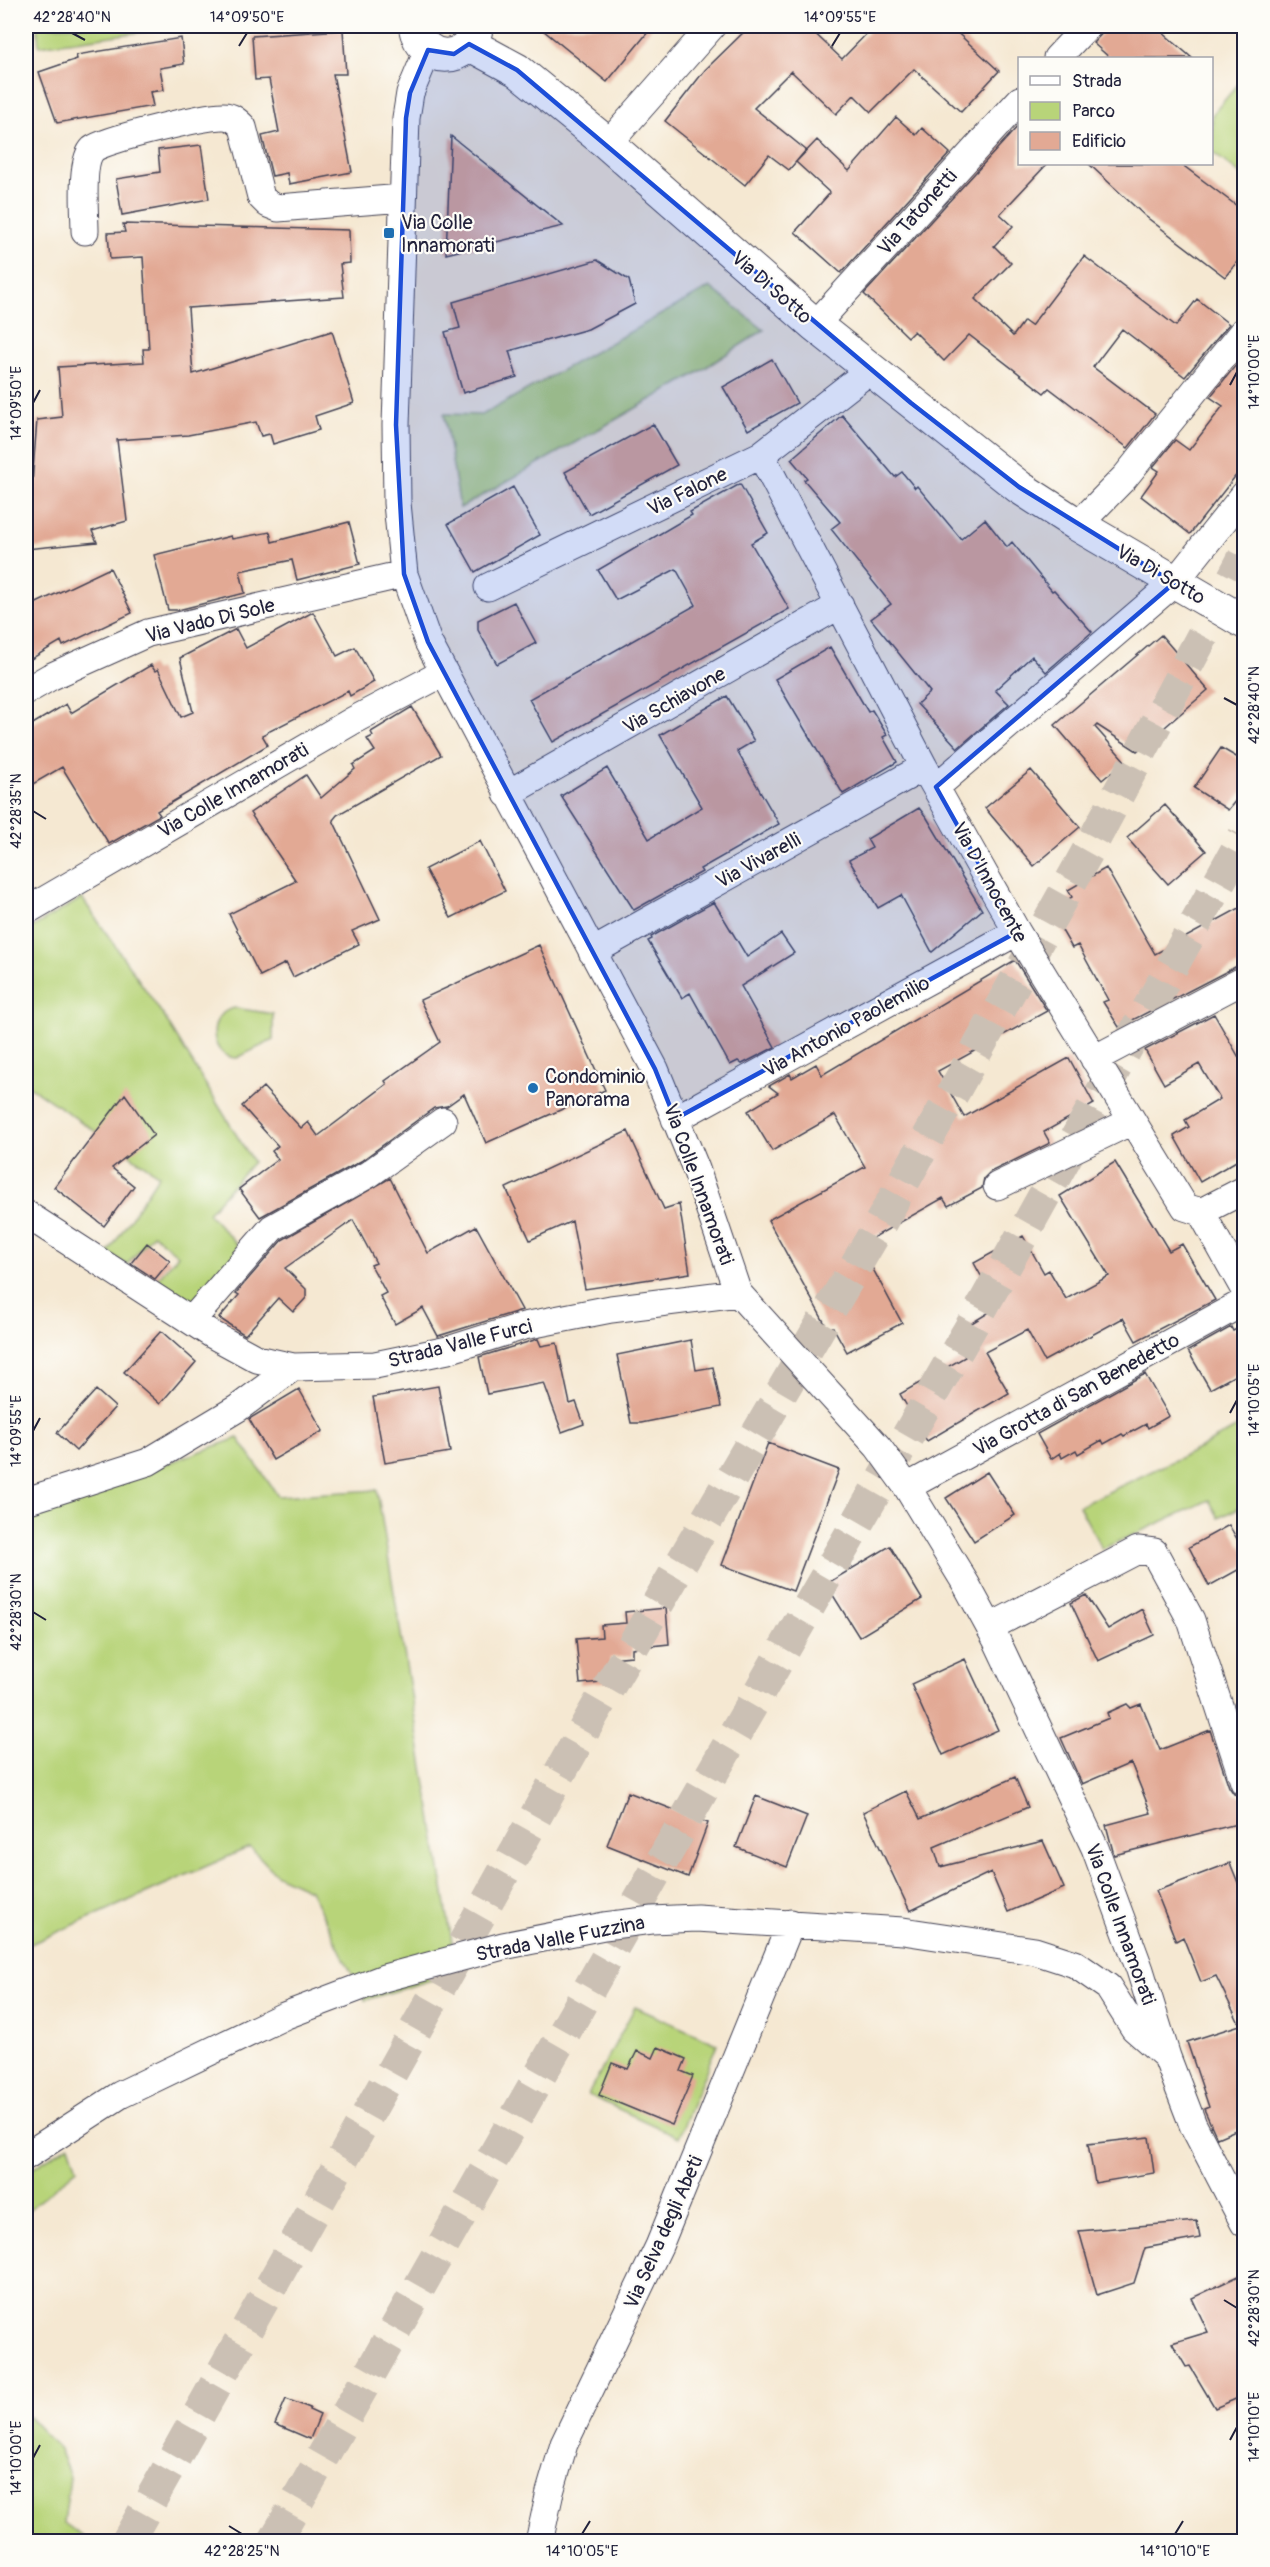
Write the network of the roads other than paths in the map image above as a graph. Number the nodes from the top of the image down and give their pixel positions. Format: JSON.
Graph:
{"nodes":[{"id":1,"x":712,"y":26,"type":"edge"},
{"id":2,"x":1087,"y":26,"type":"edge"},
{"id":3,"x":473,"y":35,"type":"edge"},
{"id":4,"x":422,"y":38,"type":"edge"},
{"id":5,"x":1058,"y":57,"type":"edge"},
{"id":6,"x":1018,"y":102,"type":"edge"},
{"id":7,"x":608,"y":144,"type":"junction"},
{"id":8,"x":403,"y":198,"type":"junction"},
{"id":9,"x":85,"y":231,"type":"dead end"},
{"id":10,"x":815,"y":325,"type":"junction"},
{"id":11,"x":1245,"y":330,"type":"edge"},
{"id":12,"x":870,"y":370,"type":"junction"},
{"id":13,"x":761,"y":455,"type":"junction"},
{"id":14,"x":1245,"y":495,"type":"edge"},
{"id":15,"x":1078,"y":525,"type":"junction"},
{"id":16,"x":404,"y":574,"type":"junction"},
{"id":17,"x":1174,"y":583,"type":"junction"},
{"id":18,"x":488,"y":587,"type":"dead end"},
{"id":19,"x":840,"y":605,"type":"junction"},
{"id":20,"x":1245,"y":622,"type":"edge"},
{"id":21,"x":443,"y":673,"type":"junction"},
{"id":22,"x":26,"y":691,"type":"edge"},
{"id":23,"x":930,"y":777,"type":"junction"},
{"id":24,"x":507,"y":794,"type":"junction"},
{"id":25,"x":26,"y":911,"type":"edge"},
{"id":26,"x":1017,"y":932,"type":"junction"},
{"id":27,"x":592,"y":952,"type":"junction"},
{"id":28,"x":1245,"y":980,"type":"edge"},
{"id":29,"x":1094,"y":1059,"type":"junction"},
{"id":30,"x":675,"y":1119,"type":"junction"},
{"id":31,"x":443,"y":1121,"type":"dead end"},
{"id":32,"x":1132,"y":1121,"type":"junction"},
{"id":33,"x":997,"y":1186,"type":"dead end"},
{"id":34,"x":1245,"y":1190,"type":"edge"},
{"id":35,"x":1201,"y":1212,"type":"junction"},
{"id":36,"x":26,"y":1214,"type":"edge"},
{"id":37,"x":1245,"y":1289,"type":"edge"},
{"id":38,"x":738,"y":1293,"type":"junction"},
{"id":39,"x":1245,"y":1302,"type":"edge"},
{"id":40,"x":192,"y":1320,"type":"junction"},
{"id":41,"x":293,"y":1367,"type":"junction"},
{"id":42,"x":907,"y":1487,"type":"junction"},
{"id":43,"x":26,"y":1501,"type":"edge"},
{"id":44,"x":990,"y":1627,"type":"junction"},
{"id":45,"x":1245,"y":1782,"type":"edge"},
{"id":46,"x":791,"y":1923,"type":"junction"},
{"id":47,"x":1167,"y":2057,"type":"junction"},
{"id":48,"x":26,"y":2156,"type":"edge"},
{"id":49,"x":1236,"y":2186,"type":"edge"},
{"id":50,"x":1245,"y":2223,"type":"edge"},
{"id":51,"x":539,"y":2541,"type":"edge"}],
"edges":[{"from":1,"to":7,"type":"street"},
{"from":2,"to":5,"type":"street"},
{"from":3,"to":4,"type":"street"},
{"from":3,"to":7,"type":"street","name":"Via Di Sotto"},
{"from":4,"to":8,"type":"street","name":"Via Colle Innamorati"},
{"from":6,"to":10,"type":"street","name":"Via Tatonetti"},
{"from":7,"to":10,"type":"street","name":"Via Di Sotto"},
{"from":8,"to":9,"type":"street"},
{"from":8,"to":16,"type":"street","name":"Via Colle Innamorati"},
{"from":10,"to":12,"type":"street","name":"Via Di Sotto"},
{"from":11,"to":15,"type":"street"},
{"from":12,"to":13,"type":"street","name":"Via Falone"},
{"from":12,"to":15,"type":"street","name":"Via Di Sotto"},
{"from":13,"to":18,"type":"street","name":"Via Falone"},
{"from":13,"to":19,"type":"street","name":"Via D'Innocente"},
{"from":14,"to":17,"type":"street","name":"Via Vivarelli"},
{"from":15,"to":17,"type":"street","name":"Via Di Sotto"},
{"from":16,"to":21,"type":"street","name":"Via Colle Innamorati"},
{"from":16,"to":22,"type":"street","name":"Via Vado Di Sole"},
{"from":17,"to":20,"type":"street","name":"Via Di Sotto"},
{"from":17,"to":23,"type":"street","name":"Via Vivarelli"},
{"from":19,"to":23,"type":"street","name":"Via D'Innocente"},
{"from":19,"to":24,"type":"street","name":"Via Schiavone"},
{"from":21,"to":24,"type":"street","name":"Via Colle Innamorati"},
{"from":21,"to":25,"type":"street","name":"Via Colle Innamorati"},
{"from":23,"to":26,"type":"street","name":"Via D'Innocente"},
{"from":23,"to":27,"type":"street","name":"Via Vivarelli"},
{"from":24,"to":27,"type":"street","name":"Via Colle Innamorati"},
{"from":26,"to":29,"type":"street","name":"Via D'Innocente"},
{"from":26,"to":30,"type":"street","name":"Via Antonio Paolemilio"},
{"from":27,"to":30,"type":"street","name":"Via Colle Innamorati"},
{"from":28,"to":29,"type":"street"},
{"from":29,"to":32,"type":"street","name":"Via D'Innocente"},
{"from":30,"to":38,"type":"street","name":"Via Colle Innamorati"},
{"from":31,"to":40,"type":"street"},
{"from":32,"to":33,"type":"street"},
{"from":32,"to":35,"type":"street","name":"Via D'Innocente"},
{"from":34,"to":35,"type":"street"},
{"from":35,"to":37,"type":"street","name":"Via D'Innocente"},
{"from":36,"to":40,"type":"street","name":"Strada Valle Furci"},
{"from":38,"to":41,"type":"street","name":"Strada Valle Furci"},
{"from":38,"to":42,"type":"street","name":"Via Colle Innamorati"},
{"from":39,"to":42,"type":"street","name":"Via Grotta di San Benedetto"},
{"from":40,"to":41,"type":"street","name":"Strada Valle Furci"},
{"from":41,"to":43,"type":"street"},
{"from":42,"to":44,"type":"street","name":"Via Colle Innamorati"},
{"from":44,"to":45,"type":"street"},
{"from":44,"to":47,"type":"street","name":"Via Colle Innamorati"},
{"from":46,"to":47,"type":"street","name":"Strada Valle Fuzzina"},
{"from":46,"to":48,"type":"street","name":"Strada Valle Fuzzina"},
{"from":46,"to":51,"type":"street","name":"Via Selva degli Abeti"},
{"from":47,"to":49,"type":"street","name":"Via Colle Innamorati"},
{"from":49,"to":50,"type":"street","name":"Via Colle Innamorati"}]}
